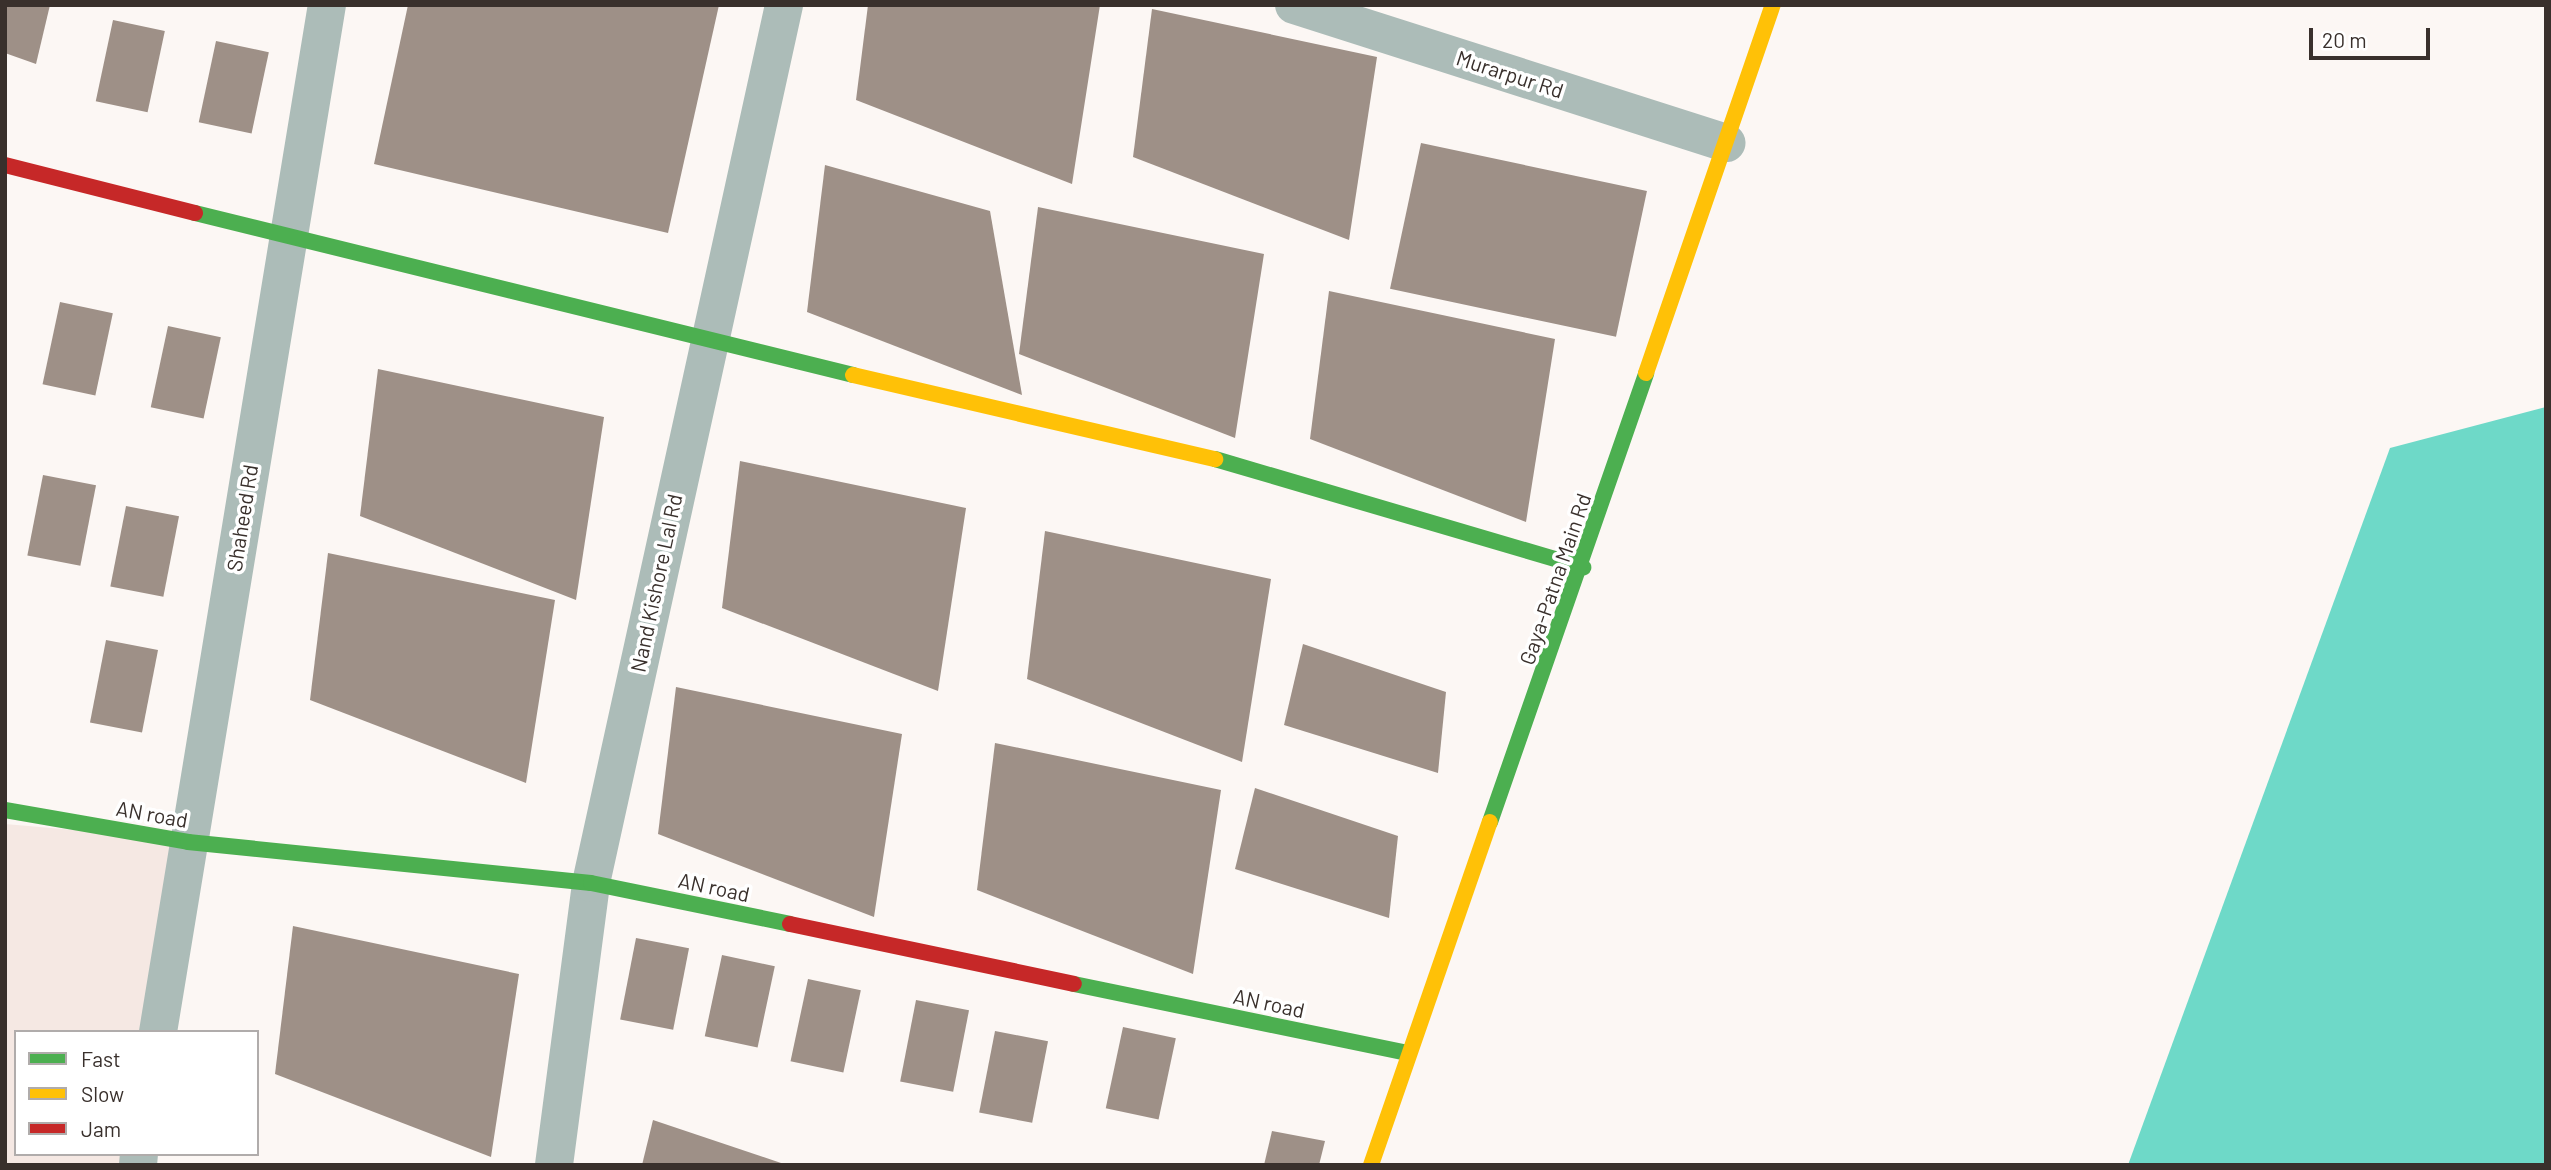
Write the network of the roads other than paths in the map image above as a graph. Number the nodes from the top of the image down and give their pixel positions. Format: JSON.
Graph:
{"nodes":[{"id":1,"x":327,"y":5,"type":"edge"},
{"id":2,"x":784,"y":5,"type":"edge"},
{"id":3,"x":1294,"y":5,"type":"edge"},
{"id":4,"x":1773,"y":5,"type":"edge"},
{"id":5,"x":1726,"y":142,"type":"junction"},
{"id":6,"x":5,"y":165,"type":"edge"},
{"id":7,"x":289,"y":239,"type":"junction"},
{"id":8,"x":709,"y":341,"type":"junction"},
{"id":9,"x":1583,"y":567,"type":"junction"},
{"id":10,"x":5,"y":810,"type":"edge"},
{"id":11,"x":188,"y":842,"type":"junction"},
{"id":12,"x":591,"y":883,"type":"junction"},
{"id":13,"x":159,"y":1030,"type":"edge"},
{"id":14,"x":1407,"y":1053,"type":"junction"},
{"id":15,"x":554,"y":1165,"type":"edge"},
{"id":16,"x":1371,"y":1165,"type":"edge"}],
"edges":[{"from":1,"to":7,"type":"street","name":"Shaheed Rd"},
{"from":2,"to":8,"type":"street","name":"Nand Kishore Lal Rd"},
{"from":3,"to":5,"type":"street","name":"Murarpur Rd"},
{"from":4,"to":5,"type":"street","name":"Gaya-Patna Main Rd"},
{"from":5,"to":9,"type":"street","name":"Gaya-Patna Main Rd"},
{"from":6,"to":7,"type":"street"},
{"from":7,"to":8,"type":"street"},
{"from":7,"to":11,"type":"street","name":"Shaheed Rd"},
{"from":8,"to":9,"type":"street"},
{"from":8,"to":12,"type":"street","name":"Nand Kishore Lal Rd"},
{"from":9,"to":14,"type":"street","name":"Gaya-Patna Main Rd"},
{"from":10,"to":11,"type":"street","name":"AN road"},
{"from":11,"to":12,"type":"street","name":"AN road"},
{"from":11,"to":13,"type":"street","name":"Shaheed Rd"},
{"from":12,"to":14,"type":"street","name":"AN road"},
{"from":12,"to":15,"type":"street","name":"Nand Kishore Lal Rd"},
{"from":14,"to":16,"type":"street","name":"Gaya-Patna Main Rd"}]}
